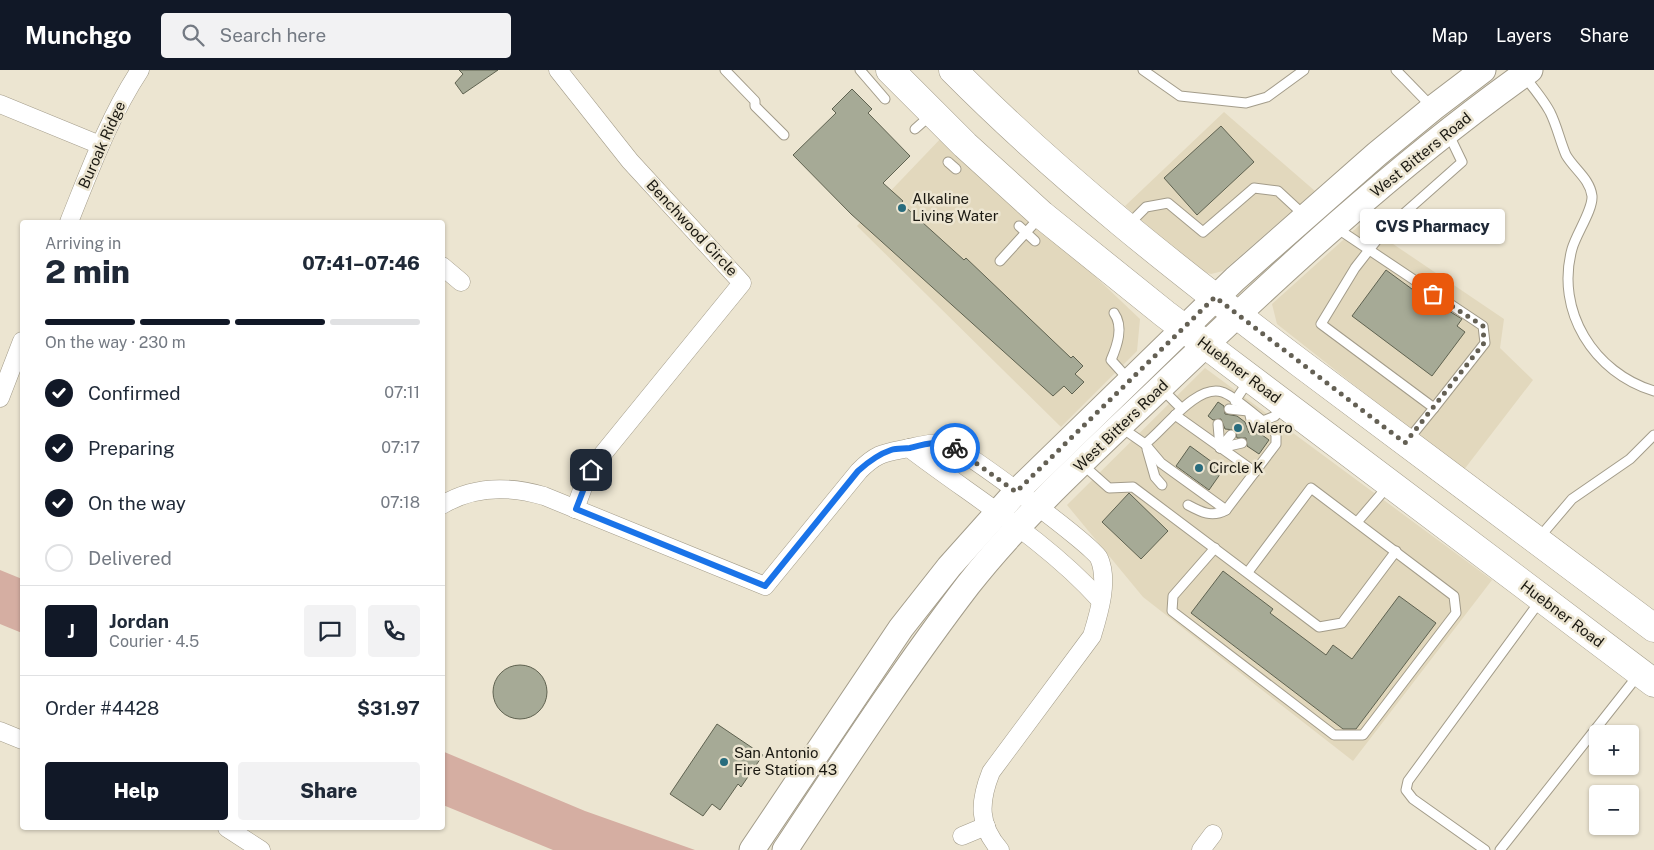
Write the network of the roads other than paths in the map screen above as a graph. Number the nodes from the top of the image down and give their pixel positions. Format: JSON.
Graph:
{"nodes":[{"id":1,"x":140,"y":70,"type":"edge"},
{"id":2,"x":558,"y":70,"type":"edge"},
{"id":3,"x":725,"y":70,"type":"edge"},
{"id":4,"x":860,"y":70,"type":"edge"},
{"id":5,"x":890,"y":70,"type":"edge"},
{"id":6,"x":953,"y":70,"type":"edge"},
{"id":7,"x":1143,"y":70,"type":"edge"},
{"id":8,"x":1304,"y":70,"type":"edge"},
{"id":9,"x":1396,"y":70,"type":"edge"},
{"id":10,"x":1483,"y":70,"type":"edge"},
{"id":11,"x":1526,"y":72,"type":"edge"},
{"id":12,"x":886,"y":99,"type":"dead end"},
{"id":13,"x":0,"y":104,"type":"edge"},
{"id":14,"x":1433,"y":108,"type":"junction"},
{"id":15,"x":1448,"y":132,"type":"junction"},
{"id":16,"x":784,"y":135,"type":"dead end"},
{"id":17,"x":100,"y":145,"type":"junction"},
{"id":18,"x":1305,"y":216,"type":"junction"},
{"id":19,"x":70,"y":220,"type":"edge"},
{"id":20,"x":1126,"y":227,"type":"junction"},
{"id":21,"x":1334,"y":227,"type":"junction"},
{"id":22,"x":1030,"y":228,"type":"junction"},
{"id":23,"x":1368,"y":251,"type":"junction"},
{"id":24,"x":1000,"y":261,"type":"dead end"},
{"id":25,"x":445,"y":269,"type":"edge"},
{"id":26,"x":461,"y":282,"type":"dead end"},
{"id":27,"x":1215,"y":297,"type":"junction"},
{"id":28,"x":1114,"y":313,"type":"dead end"},
{"id":29,"x":1238,"y":315,"type":"junction"},
{"id":30,"x":1184,"y":328,"type":"junction"},
{"id":31,"x":1206,"y":344,"type":"junction"},
{"id":32,"x":20,"y":346,"type":"edge"},
{"id":33,"x":1251,"y":378,"type":"junction"},
{"id":34,"x":1129,"y":380,"type":"junction"},
{"id":35,"x":1161,"y":387,"type":"junction"},
{"id":36,"x":1654,"y":391,"type":"edge"},
{"id":37,"x":0,"y":398,"type":"edge"},
{"id":38,"x":1235,"y":401,"type":"junction"},
{"id":39,"x":1284,"y":404,"type":"junction"},
{"id":40,"x":1434,"y":408,"type":"junction"},
{"id":41,"x":1229,"y":409,"type":"dead end"},
{"id":42,"x":1248,"y":411,"type":"junction"},
{"id":43,"x":1178,"y":412,"type":"junction"},
{"id":44,"x":1242,"y":419,"type":"dead end"},
{"id":45,"x":1263,"y":421,"type":"junction"},
{"id":46,"x":1218,"y":424,"type":"dead end"},
{"id":47,"x":1120,"y":427,"type":"junction"},
{"id":48,"x":1253,"y":428,"type":"dead end"},
{"id":49,"x":1231,"y":434,"type":"dead end"},
{"id":50,"x":1654,"y":435,"type":"edge"},
{"id":51,"x":1242,"y":443,"type":"dead end"},
{"id":52,"x":1405,"y":443,"type":"junction"},
{"id":53,"x":1145,"y":444,"type":"junction"},
{"id":54,"x":909,"y":448,"type":"junction"},
{"id":55,"x":1220,"y":448,"type":"junction"},
{"id":56,"x":957,"y":450,"type":"junction"},
{"id":57,"x":1082,"y":464,"type":"junction"},
{"id":58,"x":940,"y":471,"type":"junction"},
{"id":59,"x":1255,"y":472,"type":"junction"},
{"id":60,"x":1390,"y":484,"type":"junction"},
{"id":61,"x":1162,"y":485,"type":"dead end"},
{"id":62,"x":1016,"y":492,"type":"junction"},
{"id":63,"x":445,"y":503,"type":"edge"},
{"id":64,"x":1188,"y":504,"type":"dead end"},
{"id":65,"x":1038,"y":508,"type":"junction"},
{"id":66,"x":576,"y":509,"type":"junction"},
{"id":67,"x":1226,"y":510,"type":"junction"},
{"id":68,"x":997,"y":513,"type":"junction"},
{"id":69,"x":1358,"y":521,"type":"junction"},
{"id":70,"x":1019,"y":528,"type":"junction"},
{"id":71,"x":1536,"y":541,"type":"junction"},
{"id":72,"x":1215,"y":548,"type":"junction"},
{"id":73,"x":1090,"y":549,"type":"junction"},
{"id":74,"x":1396,"y":551,"type":"junction"},
{"id":75,"x":1070,"y":570,"type":"junction"},
{"id":76,"x":1248,"y":572,"type":"junction"},
{"id":77,"x":1508,"y":573,"type":"junction"},
{"id":78,"x":1542,"y":599,"type":"junction"},
{"id":79,"x":1100,"y":600,"type":"junction"},
{"id":80,"x":1654,"y":628,"type":"edge"},
{"id":81,"x":1647,"y":678,"type":"edge"},
{"id":82,"x":0,"y":731,"type":"edge"},
{"id":83,"x":20,"y":739,"type":"edge"},
{"id":84,"x":800,"y":802,"type":"junction"},
{"id":85,"x":986,"y":826,"type":"junction"},
{"id":86,"x":230,"y":830,"type":"edge"},
{"id":87,"x":1213,"y":834,"type":"dead end"},
{"id":88,"x":962,"y":836,"type":"dead end"},
{"id":89,"x":261,"y":850,"type":"edge"},
{"id":90,"x":752,"y":850,"type":"edge"},
{"id":91,"x":785,"y":850,"type":"edge"},
{"id":92,"x":1000,"y":850,"type":"edge"},
{"id":93,"x":1201,"y":850,"type":"edge"},
{"id":94,"x":1486,"y":850,"type":"edge"},
{"id":95,"x":1500,"y":850,"type":"edge"}],
"edges":[{"from":1,"to":17,"type":"street","name":"Buroak Ridge"},
{"from":2,"to":66,"type":"street","name":"Benchwood Circle"},
{"from":3,"to":16,"type":"lane"},
{"from":4,"to":12,"type":"lane"},
{"from":5,"to":22,"type":"main road","name":"Huebner Road"},
{"from":6,"to":20,"type":"main road"},
{"from":7,"to":8,"type":"lane"},
{"from":9,"to":14,"type":"lane"},
{"from":10,"to":14,"type":"main road","name":"West Bitters Road"},
{"from":11,"to":15,"type":"main road","name":"West Bitters Road"},
{"from":11,"to":36,"type":"lane"},
{"from":13,"to":17,"type":"street"},
{"from":14,"to":15,"type":"main road"},
{"from":14,"to":18,"type":"main road","name":"West Bitters Road"},
{"from":15,"to":21,"type":"main road","name":"West Bitters Road"},
{"from":15,"to":23,"type":"lane"},
{"from":17,"to":19,"type":"street","name":"Buroak Ridge"},
{"from":18,"to":20,"type":"lane"},
{"from":18,"to":27,"type":"main road","name":"West Bitters Road"},
{"from":20,"to":27,"type":"main road"},
{"from":21,"to":23,"type":"lane"},
{"from":21,"to":29,"type":"main road","name":"West Bitters Road"},
{"from":22,"to":24,"type":"lane"},
{"from":22,"to":30,"type":"main road","name":"Huebner Road"},
{"from":23,"to":40,"type":"lane"},
{"from":23,"to":40,"type":"lane"},
{"from":25,"to":26,"type":"street"},
{"from":27,"to":29,"type":"main road"},
{"from":27,"to":30,"type":"main road","name":"West Bitters Road"},
{"from":28,"to":34,"type":"lane"},
{"from":29,"to":31,"type":"main road","name":"West Bitters Road"},
{"from":29,"to":52,"type":"main road"},
{"from":30,"to":31,"type":"main road","name":"Huebner Road"},
{"from":30,"to":34,"type":"main road","name":"West Bitters Road"},
{"from":31,"to":33,"type":"main road","name":"Huebner Road"},
{"from":31,"to":35,"type":"main road","name":"West Bitters Road"},
{"from":32,"to":37,"type":"street"},
{"from":33,"to":38,"type":"lane"},
{"from":33,"to":39,"type":"main road","name":"Huebner Road"},
{"from":34,"to":62,"type":"main road","name":"West Bitters Road"},
{"from":35,"to":43,"type":"lane"},
{"from":35,"to":47,"type":"main road","name":"West Bitters Road"},
{"from":38,"to":42,"type":"lane"},
{"from":38,"to":43,"type":"lane"},
{"from":39,"to":45,"type":"lane"},
{"from":39,"to":60,"type":"main road","name":"Huebner Road"},
{"from":40,"to":52,"type":"lane"},
{"from":41,"to":42,"type":"lane"},
{"from":42,"to":44,"type":"lane"},
{"from":42,"to":45,"type":"lane"},
{"from":42,"to":48,"type":"lane"},
{"from":43,"to":53,"type":"lane"},
{"from":43,"to":55,"type":"lane"},
{"from":45,"to":59,"type":"lane"},
{"from":46,"to":55,"type":"lane"},
{"from":47,"to":53,"type":"lane"},
{"from":47,"to":57,"type":"main road","name":"West Bitters Road"},
{"from":49,"to":55,"type":"lane"},
{"from":50,"to":71,"type":"lane"},
{"from":51,"to":55,"type":"lane"},
{"from":52,"to":71,"type":"main road"},
{"from":53,"to":61,"type":"lane"},
{"from":53,"to":67,"type":"lane"},
{"from":54,"to":56,"type":"street"},
{"from":54,"to":58,"type":"street"},
{"from":54,"to":66,"type":"street"},
{"from":55,"to":59,"type":"lane"},
{"from":56,"to":58,"type":"street"},
{"from":56,"to":62,"type":"street"},
{"from":57,"to":65,"type":"main road","name":"West Bitters Road"},
{"from":57,"to":72,"type":"lane"},
{"from":58,"to":68,"type":"street"},
{"from":59,"to":67,"type":"lane"},
{"from":60,"to":69,"type":"lane"},
{"from":60,"to":77,"type":"main road","name":"Huebner Road"},
{"from":62,"to":65,"type":"street"},
{"from":62,"to":68,"type":"main road","name":"West Bitters Road"},
{"from":63,"to":66,"type":"street"},
{"from":64,"to":67,"type":"lane"},
{"from":65,"to":70,"type":"main road","name":"West Bitters Road"},
{"from":65,"to":73,"type":"street"},
{"from":68,"to":70,"type":"street"},
{"from":68,"to":84,"type":"main road","name":"West Bitters Road"},
{"from":69,"to":74,"type":"lane"},
{"from":69,"to":76,"type":"lane"},
{"from":70,"to":75,"type":"street"},
{"from":70,"to":84,"type":"main road","name":"West Bitters Road"},
{"from":71,"to":77,"type":"main road"},
{"from":71,"to":80,"type":"main road"},
{"from":72,"to":74,"type":"lane"},
{"from":72,"to":76,"type":"lane"},
{"from":73,"to":75,"type":"street"},
{"from":73,"to":79,"type":"street"},
{"from":74,"to":76,"type":"lane"},
{"from":75,"to":79,"type":"street"},
{"from":77,"to":78,"type":"main road","name":"Huebner Road"},
{"from":78,"to":81,"type":"main road","name":"Huebner Road"},
{"from":78,"to":94,"type":"lane"},
{"from":79,"to":85,"type":"street"},
{"from":81,"to":95,"type":"lane"},
{"from":82,"to":83,"type":"street"},
{"from":84,"to":90,"type":"main road","name":"West Bitters Road"},
{"from":84,"to":91,"type":"main road","name":"West Bitters Road"},
{"from":85,"to":88,"type":"street"},
{"from":85,"to":92,"type":"street"},
{"from":86,"to":89,"type":"street"},
{"from":87,"to":93,"type":"street"}]}
